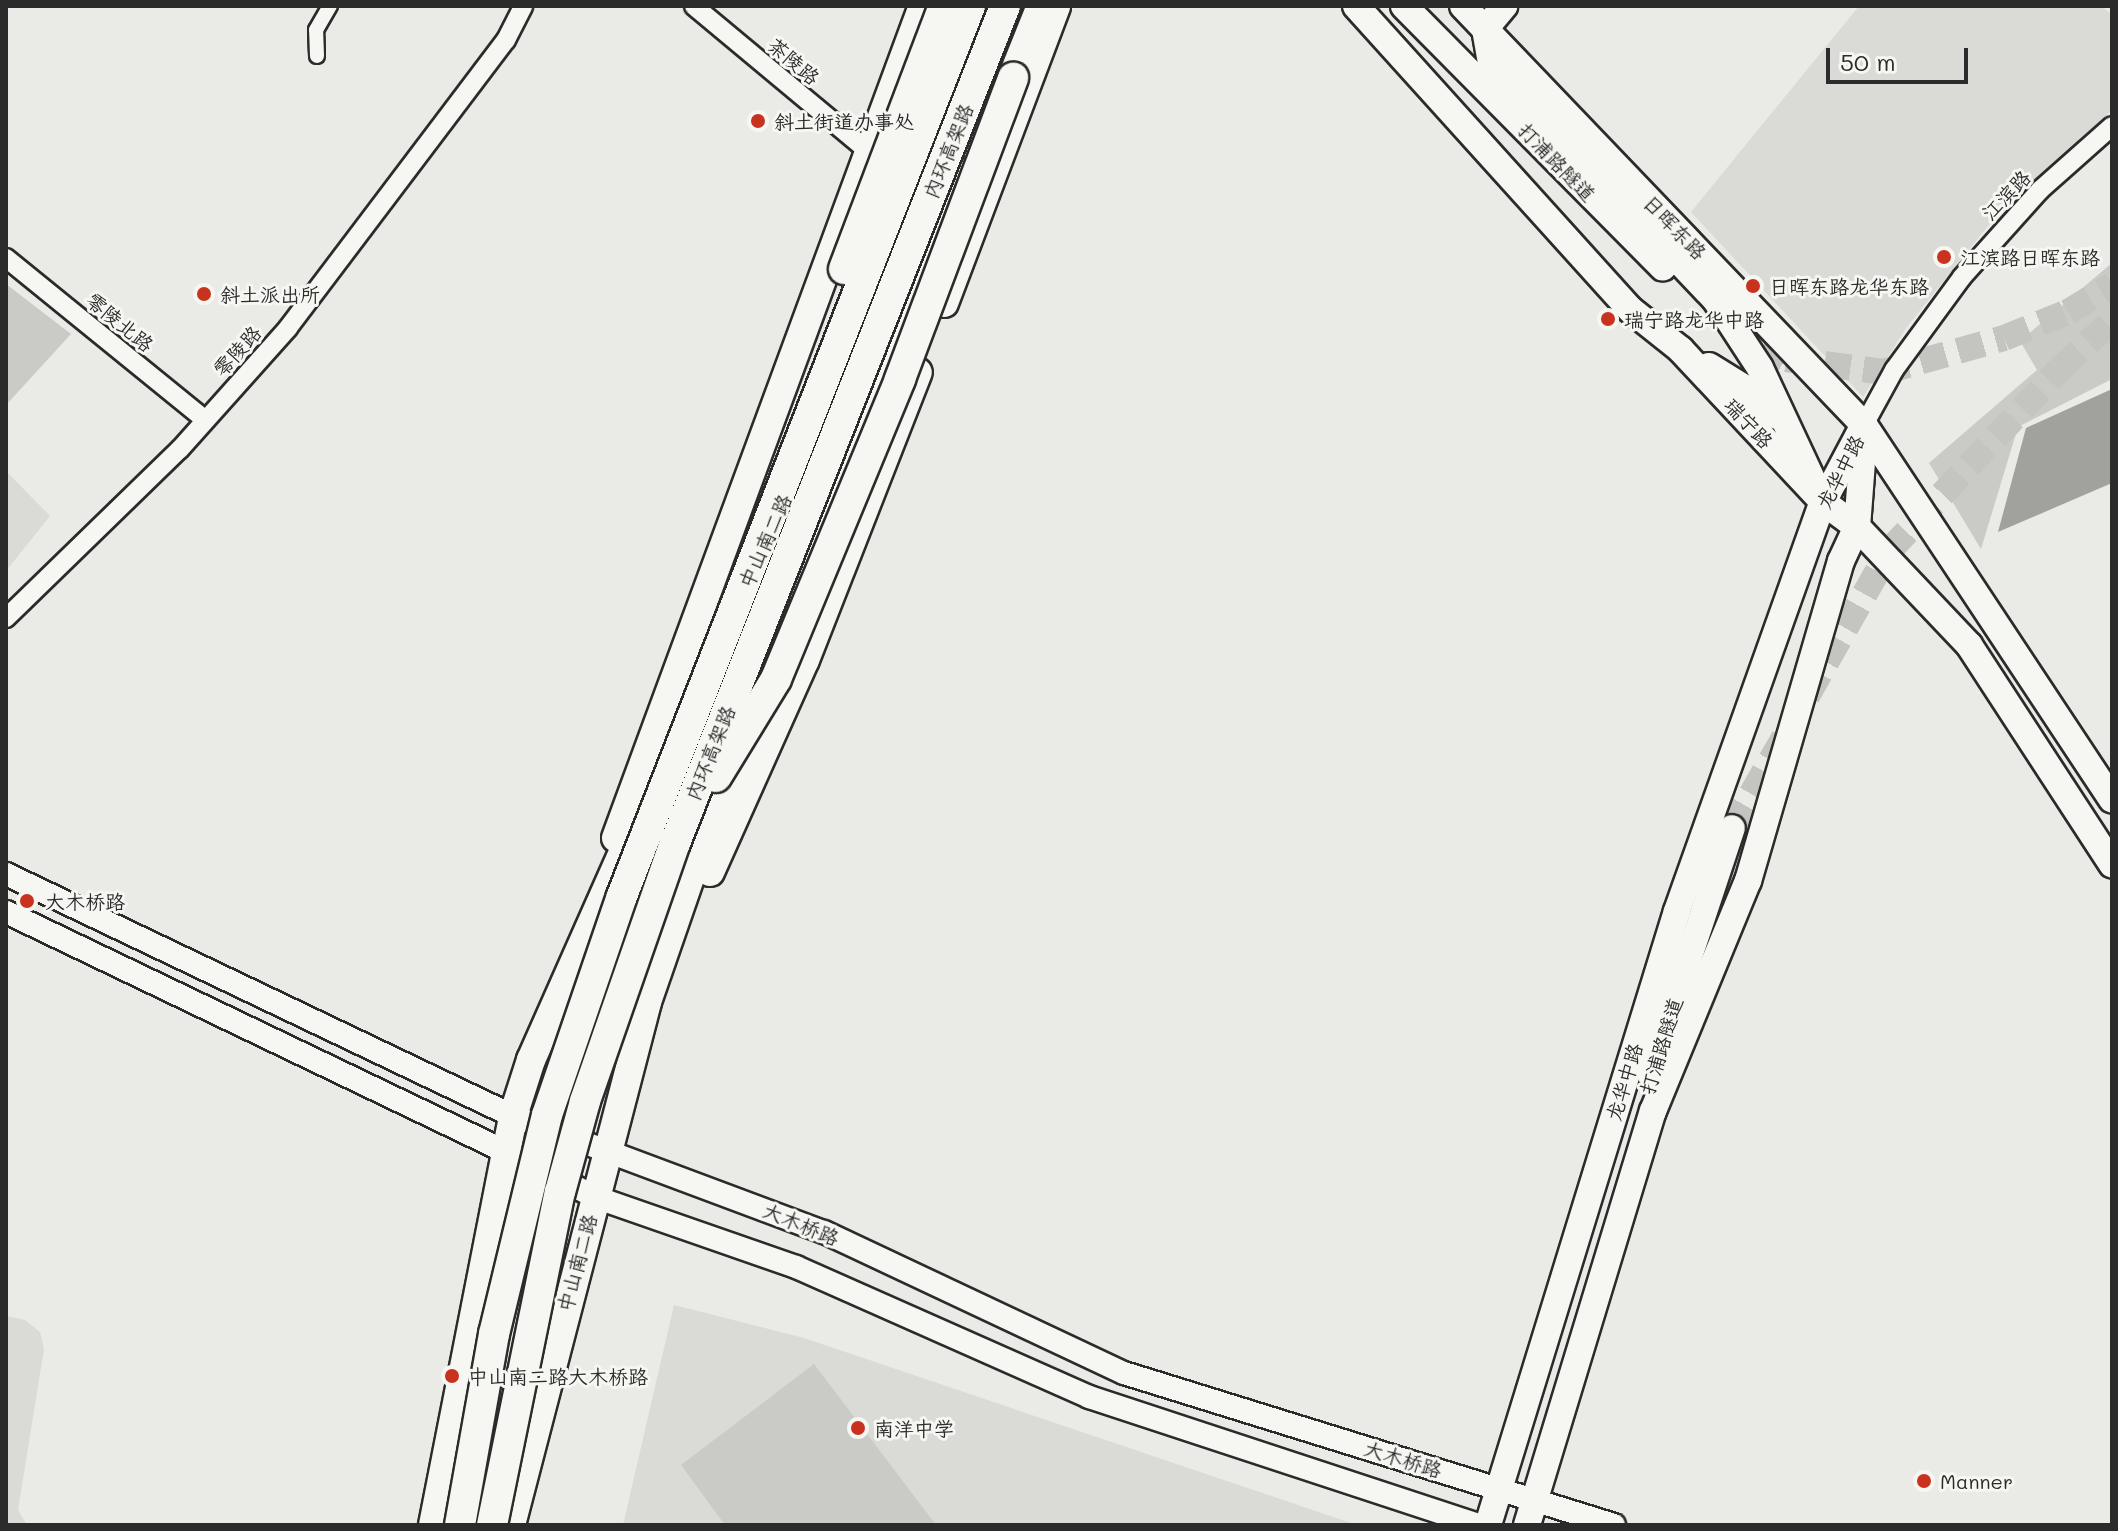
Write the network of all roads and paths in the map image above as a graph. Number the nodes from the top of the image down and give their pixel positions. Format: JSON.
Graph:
{"nodes":[{"id":1,"x":330,"y":6,"type":"edge"},
{"id":2,"x":523,"y":6,"type":"edge"},
{"id":3,"x":694,"y":6,"type":"edge"},
{"id":4,"x":923,"y":6,"type":"edge"},
{"id":5,"x":944,"y":6,"type":"edge"},
{"id":6,"x":960,"y":6,"type":"edge"},
{"id":7,"x":970,"y":6,"type":"edge"},
{"id":8,"x":1005,"y":6,"type":"edge"},
{"id":9,"x":1039,"y":6,"type":"edge"},
{"id":10,"x":1056,"y":6,"type":"edge"},
{"id":11,"x":1356,"y":6,"type":"edge"},
{"id":12,"x":1404,"y":6,"type":"edge"},
{"id":13,"x":1463,"y":6,"type":"edge"},
{"id":14,"x":1504,"y":6,"type":"edge"},
{"id":15,"x":1485,"y":29,"type":"junction"},
{"id":16,"x":317,"y":56,"type":"dead end"},
{"id":17,"x":2112,"y":126,"type":"edge"},
{"id":18,"x":867,"y":150,"type":"junction"},
{"id":19,"x":6,"y":258,"type":"edge"},
{"id":20,"x":1713,"y":315,"type":"tunnel mouth"},
{"id":21,"x":1680,"y":349,"type":"junction"},
{"id":22,"x":205,"y":420,"type":"junction"},
{"id":23,"x":1864,"y":425,"type":"junction"},
{"id":24,"x":1789,"y":431,"type":"junction"},
{"id":25,"x":1823,"y":502,"type":"junction"},
{"id":26,"x":1857,"y":527,"type":"junction"},
{"id":27,"x":6,"y":618,"type":"edge"},
{"id":28,"x":2112,"y":799,"type":"edge"},
{"id":29,"x":1732,"y":828,"type":"tunnel mouth"},
{"id":30,"x":642,"y":842,"type":"junction"},
{"id":31,"x":675,"y":843,"type":"junction"},
{"id":32,"x":2112,"y":864,"type":"edge"},
{"id":33,"x":6,"y":874,"type":"edge"},
{"id":34,"x":6,"y":912,"type":"edge"},
{"id":35,"x":647,"y":1002,"type":"junction"},
{"id":36,"x":531,"y":1060,"type":"junction"},
{"id":37,"x":513,"y":1116,"type":"junction"},
{"id":38,"x":506,"y":1151,"type":"junction"},
{"id":39,"x":608,"y":1151,"type":"junction"},
{"id":40,"x":595,"y":1197,"type":"junction"},
{"id":41,"x":1623,"y":1223,"type":"junction"},
{"id":42,"x":1499,"y":1488,"type":"junction"},
{"id":43,"x":1536,"y":1499,"type":"junction"},
{"id":44,"x":433,"y":1525,"type":"edge"},
{"id":45,"x":460,"y":1525,"type":"edge"},
{"id":46,"x":492,"y":1525,"type":"edge"},
{"id":47,"x":511,"y":1525,"type":"edge"},
{"id":48,"x":1479,"y":1525,"type":"edge"},
{"id":49,"x":1488,"y":1525,"type":"edge"},
{"id":50,"x":1527,"y":1525,"type":"edge"},
{"id":51,"x":1614,"y":1525,"type":"edge"}],
"edges":[{"from":1,"to":16,"type":"street"},
{"from":2,"to":22,"type":"street","name":"零陵路"},
{"from":3,"to":18,"type":"street","name":"茶陵路"},
{"from":4,"to":18,"type":"main road","name":"中山南二路"},
{"from":5,"to":30,"type":"highway","bridge":true},
{"from":6,"to":36,"type":"main road","name":"中山南二路"},
{"from":7,"to":30,"type":"highway","name":"内环高架路","bridge":true},
{"from":8,"to":31,"type":"highway","name":"内环高架路","bridge":true},
{"from":9,"to":31,"type":"highway","bridge":true},
{"from":9,"to":35,"type":"main road","name":"中山南二路"},
{"from":10,"to":35,"type":"main road","name":"中山南二路"},
{"from":11,"to":21,"type":"main road","name":"瑞宁路"},
{"from":12,"to":20,"type":"main road","name":"打浦路隧道"},
{"from":13,"to":15,"type":"main road","name":"日晖东路"},
{"from":14,"to":15,"type":"main road"},
{"from":15,"to":23,"type":"main road","name":"日晖东路"},
{"from":15,"to":24,"type":"main road","name":"日晖东路"},
{"from":17,"to":23,"type":"street","name":"江滨路"},
{"from":18,"to":36,"type":"main road","name":"中山南二路"},
{"from":19,"to":22,"type":"street","name":"零陵北路"},
{"from":21,"to":24,"type":"main road","name":"日晖东路"},
{"from":21,"to":25,"type":"main road","name":"瑞宁路"},
{"from":22,"to":27,"type":"street","name":"零陵路"},
{"from":23,"to":25,"type":"main road","name":"龙华中路"},
{"from":23,"to":26,"type":"main road","name":"龙华中路"},
{"from":23,"to":28,"type":"main road"},
{"from":24,"to":25,"type":"main road","name":"日晖东路"},
{"from":25,"to":26,"type":"main road","name":"瑞宁路"},
{"from":25,"to":42,"type":"main road","name":"龙华中路"},
{"from":26,"to":32,"type":"main road","name":"瑞宁路"},
{"from":26,"to":41,"type":"main road","name":"龙华中路"},
{"from":29,"to":41,"type":"main road","name":"打浦路隧道"},
{"from":30,"to":45,"type":"highway","name":"内环高架路","bridge":true},
{"from":31,"to":46,"type":"highway","name":"内环高架路","bridge":true},
{"from":33,"to":37,"type":"street","name":"大木桥路"},
{"from":34,"to":38,"type":"street","name":"大木桥路"},
{"from":35,"to":39,"type":"main road","name":"中山南二路"},
{"from":36,"to":37,"type":"main road","name":"中山南二路"},
{"from":37,"to":38,"type":"main road","name":"中山南二路"},
{"from":37,"to":39,"type":"street","name":"大木桥路"},
{"from":38,"to":40,"type":"street","name":"大木桥路"},
{"from":38,"to":44,"type":"main road","name":"中山南二路"},
{"from":39,"to":40,"type":"main road","name":"中山南二路"},
{"from":39,"to":42,"type":"street","name":"大木桥路"},
{"from":40,"to":47,"type":"main road","name":"中山南二路"},
{"from":40,"to":48,"type":"street","name":"大木桥路"},
{"from":41,"to":43,"type":"main road","name":"龙华中路"},
{"from":42,"to":43,"type":"street","name":"大木桥路"},
{"from":42,"to":49,"type":"main road","name":"龙华中路"},
{"from":43,"to":50,"type":"main road","name":"龙华中路"},
{"from":43,"to":51,"type":"street","name":"大木桥路"}]}
